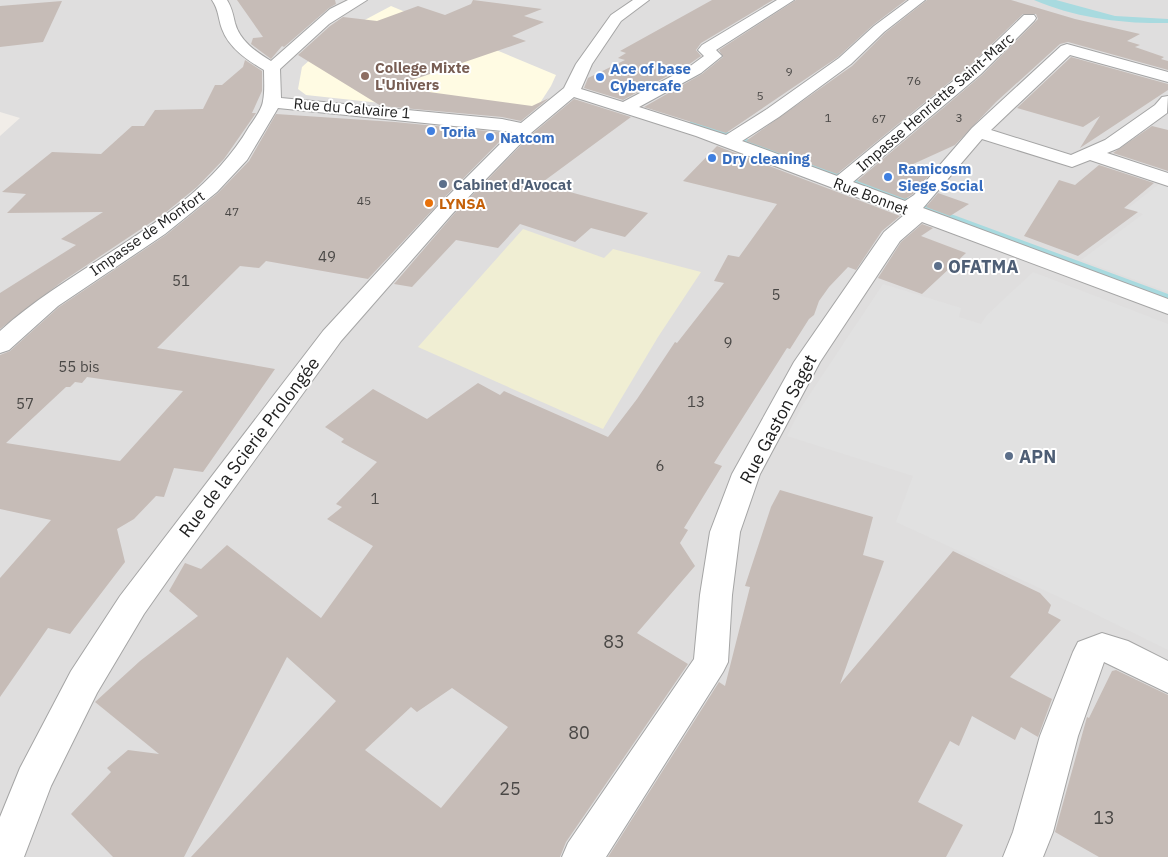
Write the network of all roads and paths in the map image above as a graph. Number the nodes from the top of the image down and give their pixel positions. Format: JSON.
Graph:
{"nodes":[{"id":1,"x":218,"y":0,"type":"edge"},
{"id":2,"x":360,"y":0,"type":"edge"},
{"id":3,"x":642,"y":0,"type":"edge"},
{"id":4,"x":787,"y":0,"type":"edge"},
{"id":5,"x":918,"y":0,"type":"edge"},
{"id":6,"x":1029,"y":18,"type":"dead end"},
{"id":7,"x":272,"y":68,"type":"junction"},
{"id":8,"x":1168,"y":77,"type":"edge"},
{"id":9,"x":571,"y":91,"type":"junction"},
{"id":10,"x":272,"y":102,"type":"junction"},
{"id":11,"x":633,"y":103,"type":"junction"},
{"id":12,"x":1166,"y":107,"type":"edge"},
{"id":13,"x":524,"y":129,"type":"junction"},
{"id":14,"x":978,"y":132,"type":"junction"},
{"id":15,"x":732,"y":139,"type":"junction"},
{"id":16,"x":1090,"y":154,"type":"junction"},
{"id":17,"x":845,"y":179,"type":"junction"},
{"id":18,"x":1168,"y":180,"type":"edge"},
{"id":19,"x":915,"y":207,"type":"junction"},
{"id":20,"x":1168,"y":308,"type":"edge"},
{"id":21,"x":0,"y":345,"type":"edge"},
{"id":22,"x":1168,"y":678,"type":"edge"},
{"id":23,"x":4,"y":857,"type":"edge"},
{"id":24,"x":582,"y":857,"type":"edge"},
{"id":25,"x":1023,"y":857,"type":"edge"}],
"edges":[{"from":1,"to":7,"type":"street"},
{"from":2,"to":7,"type":"street"},
{"from":3,"to":9,"type":"street"},
{"from":4,"to":11,"type":"street"},
{"from":5,"to":15,"type":"street"},
{"from":6,"to":17,"type":"street","name":"Impasse Henriette Saint-Marc"},
{"from":7,"to":10,"type":"street","name":"Rue du Calvaire 1"},
{"from":8,"to":14,"type":"street","name":"Rue Gaston Saget"},
{"from":9,"to":11,"type":"street","name":"Rue Bonnet"},
{"from":9,"to":13,"type":"street","name":"Rue de la Scierie Prolongée"},
{"from":10,"to":13,"type":"street","name":"Rue du Calvaire 1"},
{"from":10,"to":21,"type":"street","name":"Impasse de Monfort"},
{"from":11,"to":15,"type":"street","name":"Rue Bonnet"},
{"from":12,"to":16,"type":"street"},
{"from":13,"to":23,"type":"street","name":"Rue de la Scierie Prolongée"},
{"from":14,"to":16,"type":"street"},
{"from":14,"to":19,"type":"street","name":"Rue Gaston Saget"},
{"from":15,"to":17,"type":"street","name":"Rue Bonnet"},
{"from":16,"to":18,"type":"street"},
{"from":17,"to":19,"type":"street","name":"Rue Bonnet"},
{"from":19,"to":20,"type":"street","name":"Rue Bonnet"},
{"from":19,"to":24,"type":"street","name":"Rue Gaston Saget"},
{"from":22,"to":25,"type":"street"}]}
